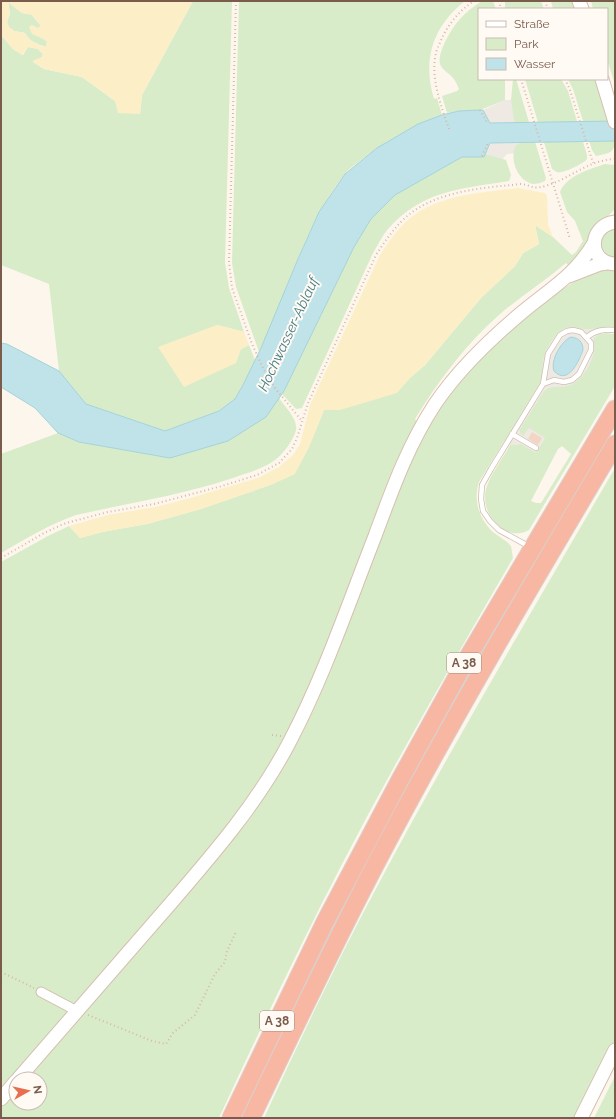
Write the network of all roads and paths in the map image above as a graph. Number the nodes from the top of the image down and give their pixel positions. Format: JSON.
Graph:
{"nodes":[{"id":1,"x":236,"y":1,"type":"edge"},
{"id":2,"x":474,"y":1,"type":"edge"},
{"id":3,"x":521,"y":80,"type":"edge"},
{"id":4,"x":565,"y":80,"type":"edge"},
{"id":5,"x":602,"y":80,"type":"edge"},
{"id":6,"x":480,"y":110,"type":"dead end"},
{"id":7,"x":615,"y":122,"type":"edge"},
{"id":8,"x":488,"y":124,"type":"dead end"},
{"id":9,"x":449,"y":129,"type":"dead end"},
{"id":10,"x":488,"y":143,"type":"dead end"},
{"id":11,"x":482,"y":156,"type":"dead end"},
{"id":12,"x":615,"y":159,"type":"edge"},
{"id":13,"x":593,"y":163,"type":"junction"},
{"id":14,"x":553,"y":183,"type":"junction"},
{"id":15,"x":614,"y":221,"type":"edge"},
{"id":16,"x":570,"y":239,"type":"dead end"},
{"id":17,"x":594,"y":243,"type":"junction"},
{"id":18,"x":611,"y":263,"type":"edge"},
{"id":19,"x":568,"y":277,"type":"junction"},
{"id":20,"x":615,"y":330,"type":"edge"},
{"id":21,"x":587,"y":337,"type":"junction"},
{"id":22,"x":543,"y":384,"type":"junction"},
{"id":23,"x":615,"y":409,"type":"edge"},
{"id":24,"x":302,"y":421,"type":"junction"},
{"id":25,"x":512,"y":434,"type":"junction"},
{"id":26,"x":615,"y":444,"type":"edge"},
{"id":27,"x":536,"y":448,"type":"dead end"},
{"id":28,"x":533,"y":549,"type":"junction"},
{"id":29,"x":1,"y":558,"type":"edge"},
{"id":30,"x":236,"y":932,"type":"dead end"},
{"id":31,"x":1,"y":972,"type":"edge"},
{"id":32,"x":41,"y":992,"type":"joint"},
{"id":33,"x":77,"y":1011,"type":"junction"},
{"id":34,"x":615,"y":1050,"type":"edge"},
{"id":35,"x":25,"y":1071,"type":"edge"},
{"id":36,"x":8,"y":1091,"type":"edge"},
{"id":37,"x":1,"y":1099,"type":"edge"},
{"id":38,"x":231,"y":1118,"type":"edge"},
{"id":39,"x":251,"y":1118,"type":"edge"},
{"id":40,"x":581,"y":1118,"type":"edge"}],
"edges":[{"from":1,"to":24,"type":"path"},
{"from":2,"to":9,"type":"path"},
{"from":3,"to":14,"type":"path"},
{"from":4,"to":13,"type":"path"},
{"from":5,"to":7,"type":"main road"},
{"from":6,"to":8,"type":"path"},
{"from":10,"to":11,"type":"path"},
{"from":12,"to":13,"type":"path"},
{"from":13,"to":14,"type":"path"},
{"from":14,"to":16,"type":"path"},
{"from":14,"to":24,"type":"path"},
{"from":15,"to":17,"type":"main road"},
{"from":17,"to":18,"type":"main road"},
{"from":17,"to":19,"type":"main road"},
{"from":18,"to":19,"type":"main road"},
{"from":19,"to":33,"type":"main road"},
{"from":20,"to":21,"type":"lane"},
{"from":21,"to":22,"type":"lane"},
{"from":21,"to":22,"type":"lane"},
{"from":22,"to":25,"type":"lane"},
{"from":23,"to":28,"type":"highway","number":"A 38"},
{"from":24,"to":29,"type":"path"},
{"from":25,"to":27,"type":"lane"},
{"from":25,"to":28,"type":"lane"},
{"from":26,"to":39,"type":"highway","number":"A 38"},
{"from":28,"to":38,"type":"highway","number":"A 38"},
{"from":30,"to":33,"type":"path"},
{"from":31,"to":32,"type":"path"},
{"from":32,"to":33,"type":"street"},
{"from":33,"to":35,"type":"main road"},
{"from":34,"to":40,"type":"main road"},
{"from":36,"to":37,"type":"main road"}]}
